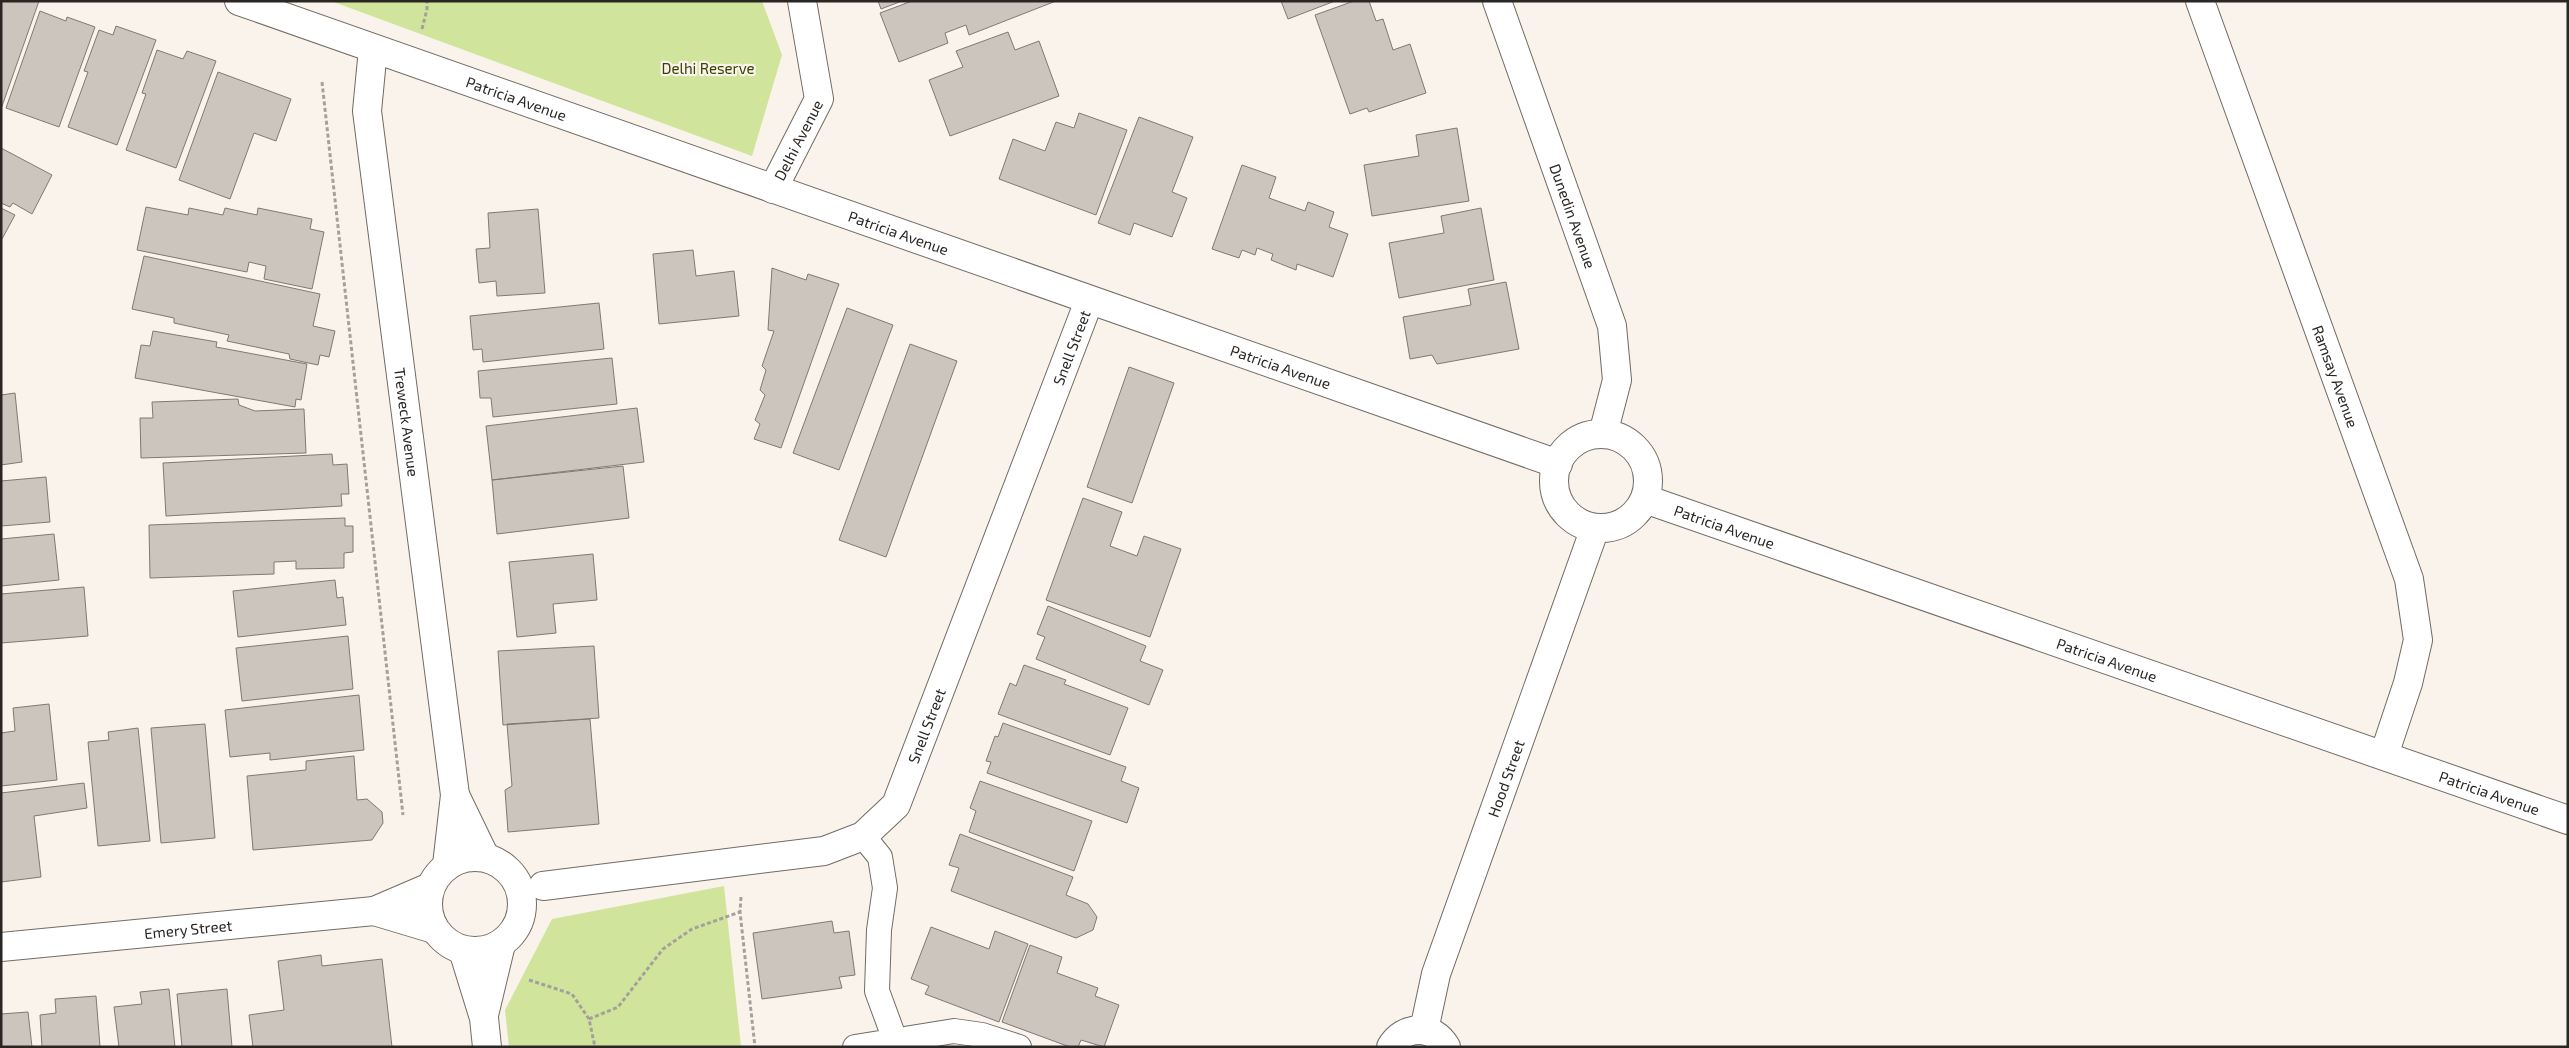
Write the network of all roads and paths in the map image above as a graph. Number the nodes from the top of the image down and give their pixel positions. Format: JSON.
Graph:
{"nodes":[{"id":1,"x":239,"y":1,"type":"edge"},
{"id":2,"x":426,"y":1,"type":"edge"},
{"id":3,"x":802,"y":1,"type":"edge"},
{"id":4,"x":1497,"y":1,"type":"edge"},
{"id":5,"x":2200,"y":1,"type":"edge"},
{"id":6,"x":420,"y":34,"type":"dead end"},
{"id":7,"x":373,"y":49,"type":"junction"},
{"id":8,"x":322,"y":82,"type":"dead end"},
{"id":9,"x":773,"y":189,"type":"junction"},
{"id":10,"x":1089,"y":301,"type":"junction"},
{"id":11,"x":1603,"y":434,"type":"junction"},
{"id":12,"x":1558,"y":464,"type":"junction"},
{"id":13,"x":1645,"y":499,"type":"junction"},
{"id":14,"x":1595,"y":528,"type":"junction"},
{"id":15,"x":2384,"y":755,"type":"junction"},
{"id":16,"x":455,"y":794,"type":"junction"},
{"id":17,"x":403,"y":815,"type":"dead end"},
{"id":18,"x":2568,"y":820,"type":"edge"},
{"id":19,"x":863,"y":836,"type":"junction"},
{"id":20,"x":485,"y":857,"type":"junction"},
{"id":21,"x":447,"y":865,"type":"junction"},
{"id":22,"x":543,"y":886,"type":"dead end"},
{"id":23,"x":430,"y":887,"type":"junction"},
{"id":24,"x":741,"y":895,"type":"dead end"},
{"id":25,"x":374,"y":911,"type":"junction"},
{"id":26,"x":740,"y":912,"type":"junction"},
{"id":27,"x":434,"y":929,"type":"junction"},
{"id":28,"x":501,"y":944,"type":"junction"},
{"id":29,"x":1,"y":947,"type":"edge"},
{"id":30,"x":463,"y":950,"type":"junction"},
{"id":31,"x":492,"y":978,"type":"junction"},
{"id":32,"x":484,"y":1018,"type":"junction"},
{"id":33,"x":589,"y":1019,"type":"junction"},
{"id":34,"x":1424,"y":1030,"type":"junction"},
{"id":35,"x":895,"y":1040,"type":"junction"},
{"id":36,"x":486,"y":1047,"type":"edge"},
{"id":37,"x":595,"y":1047,"type":"edge"},
{"id":38,"x":755,"y":1047,"type":"edge"},
{"id":39,"x":855,"y":1047,"type":"edge"},
{"id":40,"x":1019,"y":1047,"type":"edge"},
{"id":41,"x":1392,"y":1047,"type":"edge"},
{"id":42,"x":1446,"y":1047,"type":"edge"}],
"edges":[{"from":1,"to":7,"type":"street","name":"Patricia Avenue"},
{"from":2,"to":6,"type":"path"},
{"from":3,"to":9,"type":"street","name":"Delhi Avenue"},
{"from":4,"to":11,"type":"street","name":"Dunedin Avenue"},
{"from":5,"to":15,"type":"street","name":"Ramsay Avenue"},
{"from":7,"to":9,"type":"street","name":"Patricia Avenue"},
{"from":7,"to":16,"type":"street","name":"Treweck Avenue"},
{"from":8,"to":17,"type":"path"},
{"from":9,"to":10,"type":"street","name":"Patricia Avenue"},
{"from":10,"to":12,"type":"street","name":"Patricia Avenue"},
{"from":10,"to":19,"type":"street","name":"Snell Street"},
{"from":11,"to":12,"type":"street"},
{"from":11,"to":13,"type":"street"},
{"from":12,"to":14,"type":"street"},
{"from":13,"to":14,"type":"street"},
{"from":13,"to":15,"type":"street","name":"Patricia Avenue"},
{"from":14,"to":34,"type":"street","name":"Hood Street"},
{"from":15,"to":18,"type":"street","name":"Patricia Avenue"},
{"from":16,"to":20,"type":"street","name":"Treweck Avenue"},
{"from":16,"to":21,"type":"street","name":"Treweck Avenue"},
{"from":19,"to":22,"type":"street","name":"Snell Street"},
{"from":19,"to":35,"type":"lane"},
{"from":20,"to":21,"type":"street"},
{"from":20,"to":28,"type":"street"},
{"from":21,"to":23,"type":"street"},
{"from":23,"to":25,"type":"street","name":"Emery Street"},
{"from":23,"to":27,"type":"street"},
{"from":24,"to":26,"type":"path"},
{"from":25,"to":27,"type":"street","name":"Emery Street"},
{"from":25,"to":29,"type":"street","name":"Emery Street"},
{"from":26,"to":33,"type":"path"},
{"from":26,"to":38,"type":"path"},
{"from":27,"to":30,"type":"street"},
{"from":28,"to":30,"type":"street"},
{"from":28,"to":31,"type":"street"},
{"from":30,"to":32,"type":"street"},
{"from":31,"to":32,"type":"street"},
{"from":31,"to":33,"type":"path"},
{"from":32,"to":36,"type":"street"},
{"from":33,"to":37,"type":"path"},
{"from":34,"to":41,"type":"street"},
{"from":34,"to":42,"type":"street"},
{"from":35,"to":39,"type":"lane"},
{"from":35,"to":40,"type":"lane"}]}
